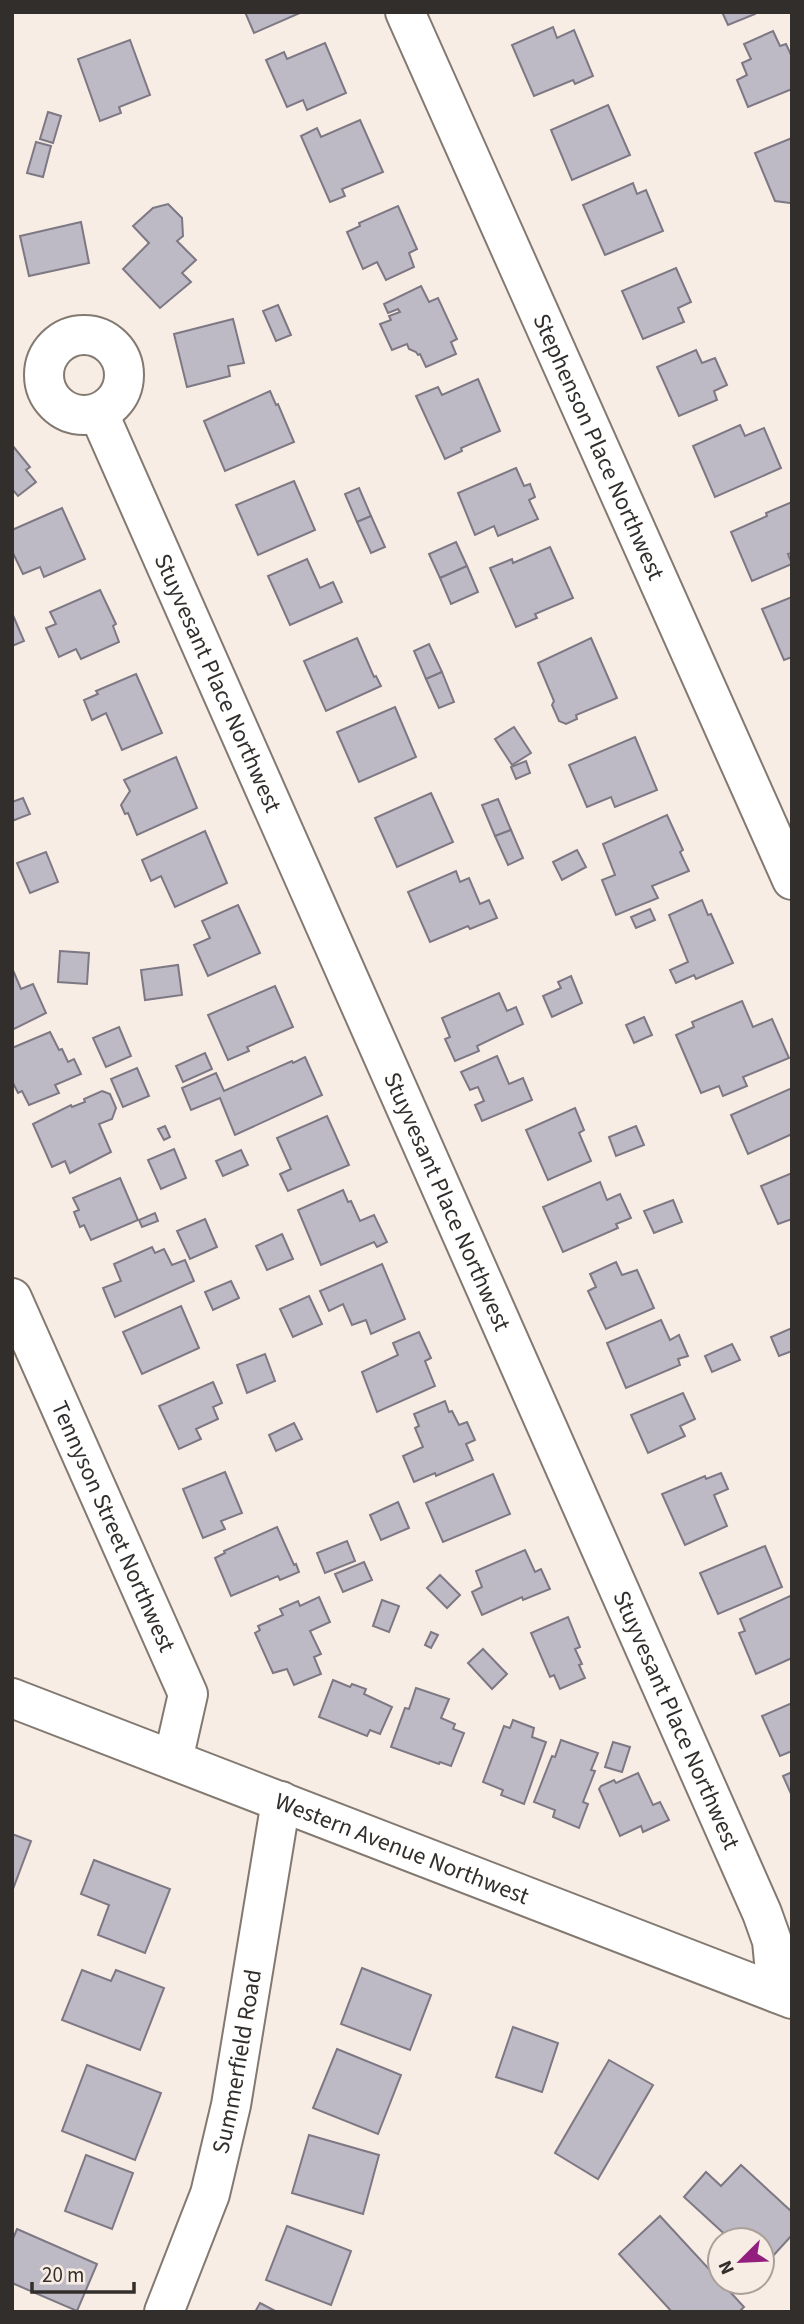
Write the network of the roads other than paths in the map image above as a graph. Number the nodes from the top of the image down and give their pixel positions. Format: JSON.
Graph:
{"nodes":[{"id":1,"x":405,"y":12,"type":"edge"},
{"id":2,"x":99,"y":414,"type":"dead end"},
{"id":3,"x":792,"y":880,"type":"edge"},
{"id":4,"x":12,"y":1298,"type":"edge"},
{"id":5,"x":12,"y":1698,"type":"edge"},
{"id":6,"x":173,"y":1759,"type":"junction"},
{"id":7,"x":281,"y":1801,"type":"junction"},
{"id":8,"x":785,"y":1996,"type":"edge"},
{"id":9,"x":164,"y":2312,"type":"edge"}],
"edges":[{"from":1,"to":3,"type":"street","name":"Stephenson Place Northwest"},
{"from":2,"to":8,"type":"street","name":"Stuyvesant Place Northwest"},
{"from":4,"to":6,"type":"street","name":"Tennyson Street Northwest"},
{"from":5,"to":6,"type":"street","name":"Western Avenue Northwest"},
{"from":6,"to":7,"type":"street","name":"Western Avenue Northwest"},
{"from":7,"to":8,"type":"street","name":"Western Avenue Northwest"},
{"from":7,"to":9,"type":"street","name":"Summerfield Road"}]}
